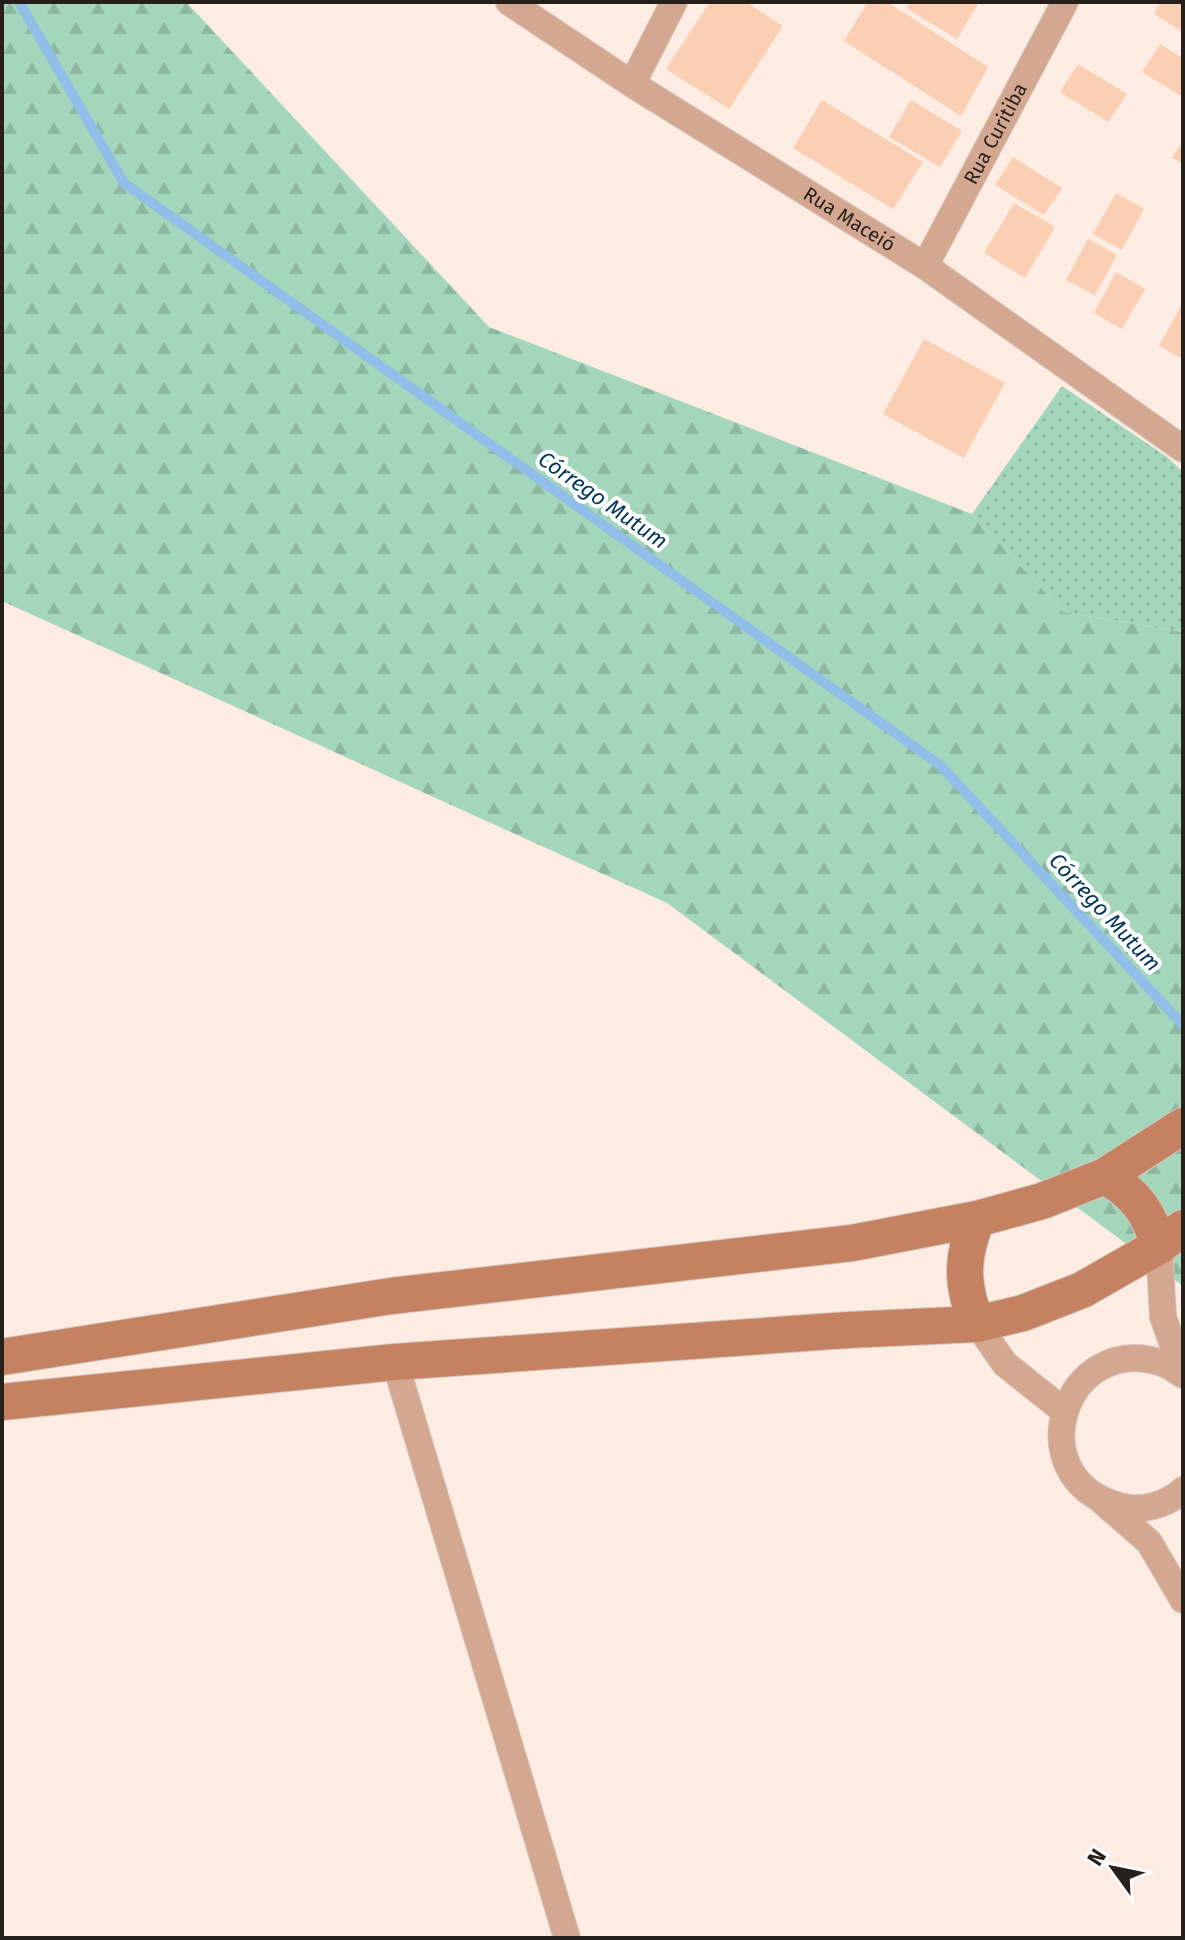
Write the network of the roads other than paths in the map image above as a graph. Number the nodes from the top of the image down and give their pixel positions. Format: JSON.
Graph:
{"nodes":[{"id":1,"x":509,"y":2,"type":"edge"},
{"id":2,"x":674,"y":2,"type":"edge"},
{"id":3,"x":1065,"y":2,"type":"edge"},
{"id":4,"x":632,"y":84,"type":"junction"},
{"id":5,"x":925,"y":266,"type":"junction"},
{"id":6,"x":1183,"y":449,"type":"edge"},
{"id":7,"x":1183,"y":1126,"type":"edge"},
{"id":8,"x":1105,"y":1176,"type":"junction"},
{"id":9,"x":977,"y":1219,"type":"junction"},
{"id":10,"x":1171,"y":1237,"type":"edge"},
{"id":11,"x":977,"y":1324,"type":"junction"},
{"id":12,"x":2,"y":1357,"type":"edge"},
{"id":13,"x":395,"y":1362,"type":"junction"},
{"id":14,"x":1183,"y":1374,"type":"edge"},
{"id":15,"x":2,"y":1402,"type":"edge"},
{"id":16,"x":1064,"y":1411,"type":"junction"},
{"id":17,"x":1183,"y":1490,"type":"edge"},
{"id":18,"x":1100,"y":1500,"type":"junction"},
{"id":19,"x":1183,"y":1600,"type":"edge"},
{"id":20,"x":567,"y":1938,"type":"edge"}],
"edges":[{"from":1,"to":4,"type":"street","name":"Rua Maceió"},
{"from":2,"to":4,"type":"street"},
{"from":3,"to":5,"type":"street","name":"Rua Curitiba"},
{"from":4,"to":5,"type":"street","name":"Rua Maceió"},
{"from":5,"to":6,"type":"street","name":"Rua Maceió"},
{"from":7,"to":8,"type":"main road"},
{"from":8,"to":9,"type":"main road"},
{"from":8,"to":10,"type":"main road"},
{"from":9,"to":11,"type":"main road"},
{"from":9,"to":12,"type":"main road"},
{"from":10,"to":11,"type":"main road"},
{"from":10,"to":14,"type":"street"},
{"from":11,"to":13,"type":"main road"},
{"from":11,"to":16,"type":"street"},
{"from":13,"to":15,"type":"main road"},
{"from":13,"to":20,"type":"street"},
{"from":14,"to":16,"type":"street"},
{"from":16,"to":18,"type":"street"},
{"from":17,"to":18,"type":"street"},
{"from":18,"to":19,"type":"street"}]}
